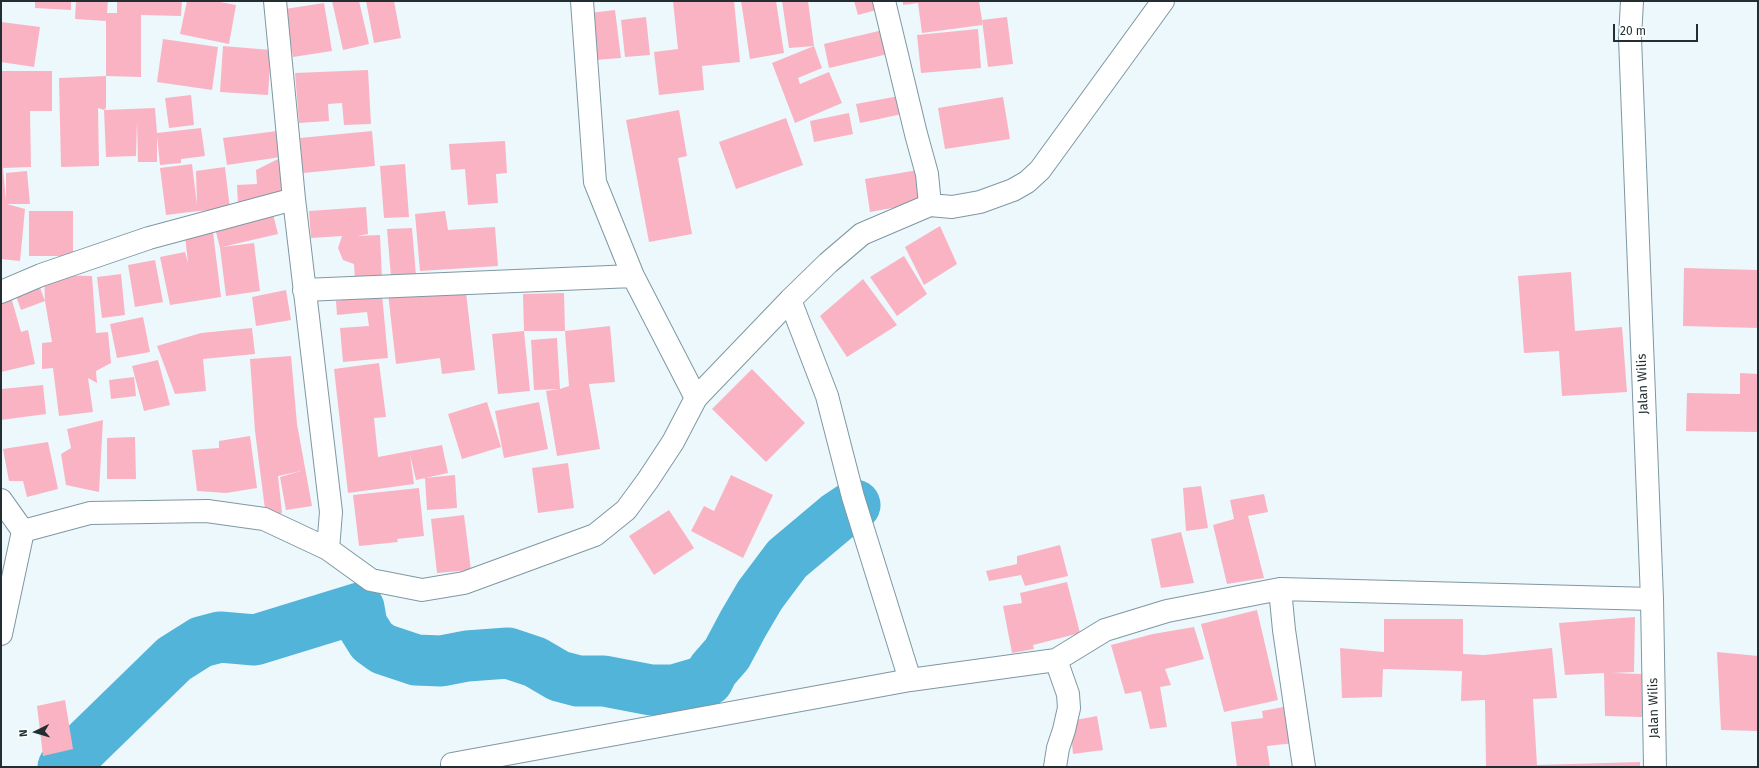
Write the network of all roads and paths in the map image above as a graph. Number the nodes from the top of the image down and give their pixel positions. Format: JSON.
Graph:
{"nodes":[{"id":1,"x":275,"y":1,"type":"edge"},
{"id":2,"x":582,"y":1,"type":"edge"},
{"id":3,"x":884,"y":1,"type":"edge"},
{"id":4,"x":1162,"y":1,"type":"edge"},
{"id":5,"x":1632,"y":1,"type":"edge"},
{"id":6,"x":294,"y":199,"type":"junction"},
{"id":7,"x":930,"y":205,"type":"junction"},
{"id":8,"x":632,"y":276,"type":"junction"},
{"id":9,"x":304,"y":290,"type":"junction"},
{"id":10,"x":1,"y":292,"type":"edge"},
{"id":11,"x":790,"y":300,"type":"junction"},
{"id":12,"x":696,"y":398,"type":"junction"},
{"id":13,"x":1,"y":500,"type":"edge"},
{"id":14,"x":23,"y":531,"type":"junction"},
{"id":15,"x":328,"y":549,"type":"junction"},
{"id":16,"x":1280,"y":589,"type":"junction"},
{"id":17,"x":1652,"y":599,"type":"junction"},
{"id":18,"x":1,"y":634,"type":"edge"},
{"id":19,"x":1056,"y":660,"type":"junction"},
{"id":20,"x":910,"y":680,"type":"junction"},
{"id":21,"x":452,"y":764,"type":"dead end"},
{"id":22,"x":1054,"y":767,"type":"edge"},
{"id":23,"x":1304,"y":767,"type":"edge"},
{"id":24,"x":1655,"y":767,"type":"edge"}],
"edges":[{"from":1,"to":6,"type":"street"},
{"from":2,"to":8,"type":"street"},
{"from":3,"to":7,"type":"street"},
{"from":4,"to":7,"type":"street"},
{"from":5,"to":17,"type":"street","name":"Jalan Wilis"},
{"from":6,"to":9,"type":"street"},
{"from":6,"to":10,"type":"street"},
{"from":7,"to":11,"type":"street"},
{"from":8,"to":9,"type":"street"},
{"from":8,"to":12,"type":"street"},
{"from":9,"to":15,"type":"street"},
{"from":11,"to":12,"type":"street"},
{"from":11,"to":20,"type":"street"},
{"from":12,"to":15,"type":"street"},
{"from":13,"to":14,"type":"street"},
{"from":14,"to":15,"type":"street"},
{"from":14,"to":18,"type":"street"},
{"from":16,"to":17,"type":"street"},
{"from":16,"to":19,"type":"street"},
{"from":16,"to":23,"type":"street"},
{"from":17,"to":24,"type":"street","name":"Jalan Wilis"},
{"from":19,"to":20,"type":"street"},
{"from":19,"to":22,"type":"street"},
{"from":20,"to":21,"type":"street"}]}
